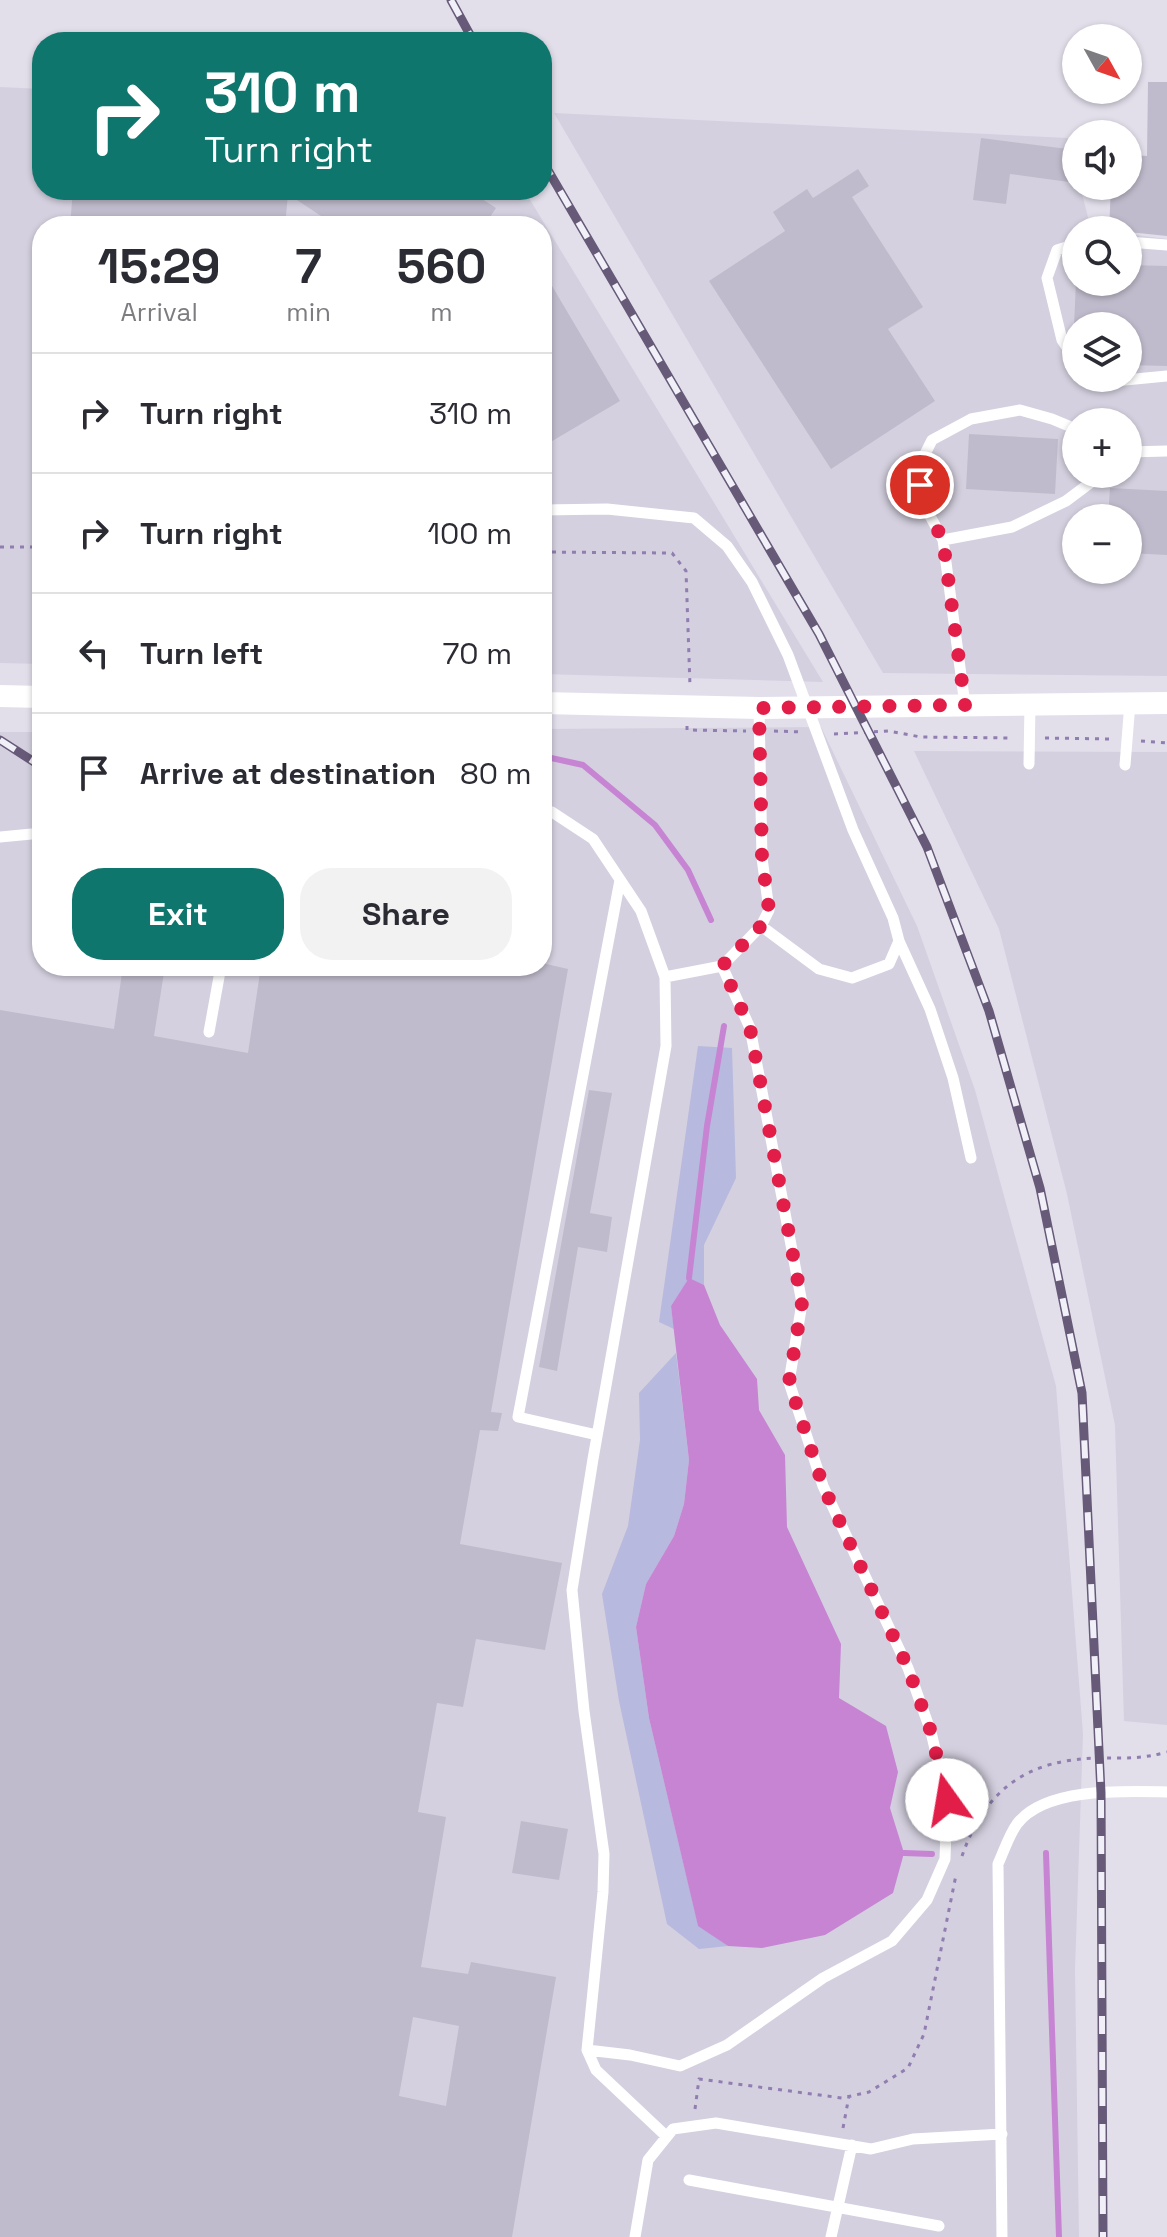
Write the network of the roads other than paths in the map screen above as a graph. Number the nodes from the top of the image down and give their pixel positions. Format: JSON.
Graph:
{"nodes":[{"id":1,"x":1142,"y":243,"type":"edge"},
{"id":2,"x":1167,"y":245,"type":"edge"},
{"id":3,"x":1062,"y":248,"type":"edge"},
{"id":4,"x":1062,"y":340,"type":"edge"},
{"id":5,"x":1167,"y":376,"type":"edge"},
{"id":6,"x":1142,"y":378,"type":"edge"},
{"id":7,"x":1062,"y":423,"type":"edge"},
{"id":8,"x":1167,"y":451,"type":"edge"},
{"id":9,"x":1142,"y":452,"type":"edge"},
{"id":10,"x":1083,"y":488,"type":"edge"},
{"id":11,"x":552,"y":510,"type":"edge"},
{"id":12,"x":943,"y":540,"type":"junction"},
{"id":13,"x":0,"y":696,"type":"edge"},
{"id":14,"x":32,"y":697,"type":"edge"},
{"id":15,"x":552,"y":703,"type":"edge"},
{"id":16,"x":1130,"y":703,"type":"junction"},
{"id":17,"x":1167,"y":703,"type":"edge"},
{"id":18,"x":1030,"y":704,"type":"junction"},
{"id":19,"x":965,"y":705,"type":"junction"},
{"id":20,"x":807,"y":707,"type":"junction"},
{"id":21,"x":759,"y":708,"type":"junction"},
{"id":22,"x":1029,"y":764,"type":"dead end"},
{"id":23,"x":1125,"y":765,"type":"dead end"},
{"id":24,"x":552,"y":812,"type":"edge"},
{"id":25,"x":32,"y":834,"type":"edge"},
{"id":26,"x":0,"y":837,"type":"edge"},
{"id":27,"x":620,"y":880,"type":"junction"},
{"id":28,"x":761,"y":926,"type":"junction"},
{"id":29,"x":899,"y":941,"type":"junction"},
{"id":30,"x":722,"y":966,"type":"junction"},
{"id":31,"x":219,"y":976,"type":"edge"},
{"id":32,"x":665,"y":977,"type":"junction"},
{"id":33,"x":209,"y":1032,"type":"dead end"},
{"id":34,"x":971,"y":1158,"type":"dead end"},
{"id":35,"x":597,"y":1435,"type":"junction"},
{"id":36,"x":1167,"y":1792,"type":"edge"},
{"id":37,"x":587,"y":2050,"type":"junction"},
{"id":38,"x":1002,"y":2134,"type":"junction"},
{"id":39,"x":666,"y":2136,"type":"junction"},
{"id":40,"x":846,"y":2144,"type":"junction"},
{"id":41,"x":689,"y":2180,"type":"dead end"},
{"id":42,"x":836,"y":2207,"type":"junction"},
{"id":43,"x":939,"y":2226,"type":"dead end"},
{"id":44,"x":635,"y":2237,"type":"edge"},
{"id":45,"x":831,"y":2237,"type":"edge"},
{"id":46,"x":1002,"y":2237,"type":"edge"}],
"edges":[{"from":1,"to":2,"type":"lane"},
{"from":3,"to":4,"type":"lane"},
{"from":5,"to":6,"type":"lane"},
{"from":7,"to":12,"type":"lane"},
{"from":8,"to":9,"type":"lane"},
{"from":10,"to":12,"type":"lane"},
{"from":11,"to":20,"type":"lane"},
{"from":12,"to":19,"type":"lane"},
{"from":13,"to":14,"type":"street"},
{"from":15,"to":21,"type":"street"},
{"from":16,"to":17,"type":"street"},
{"from":16,"to":18,"type":"street"},
{"from":16,"to":23,"type":"lane"},
{"from":18,"to":19,"type":"street"},
{"from":18,"to":22,"type":"lane"},
{"from":19,"to":20,"type":"street"},
{"from":20,"to":21,"type":"street"},
{"from":20,"to":29,"type":"lane"},
{"from":21,"to":28,"type":"lane"},
{"from":24,"to":27,"type":"lane"},
{"from":25,"to":26,"type":"lane"},
{"from":27,"to":32,"type":"lane"},
{"from":27,"to":35,"type":"lane"},
{"from":28,"to":29,"type":"lane"},
{"from":28,"to":30,"type":"lane"},
{"from":29,"to":34,"type":"lane"},
{"from":30,"to":32,"type":"lane"},
{"from":30,"to":37,"type":"lane"},
{"from":31,"to":33,"type":"lane"},
{"from":32,"to":35,"type":"lane"},
{"from":35,"to":37,"type":"lane"},
{"from":36,"to":38,"type":"lane"},
{"from":37,"to":39,"type":"lane"},
{"from":38,"to":40,"type":"lane"},
{"from":38,"to":46,"type":"lane"},
{"from":39,"to":40,"type":"lane"},
{"from":39,"to":44,"type":"lane"},
{"from":40,"to":42,"type":"lane"},
{"from":41,"to":42,"type":"lane"},
{"from":42,"to":43,"type":"lane"},
{"from":42,"to":45,"type":"lane"}]}
